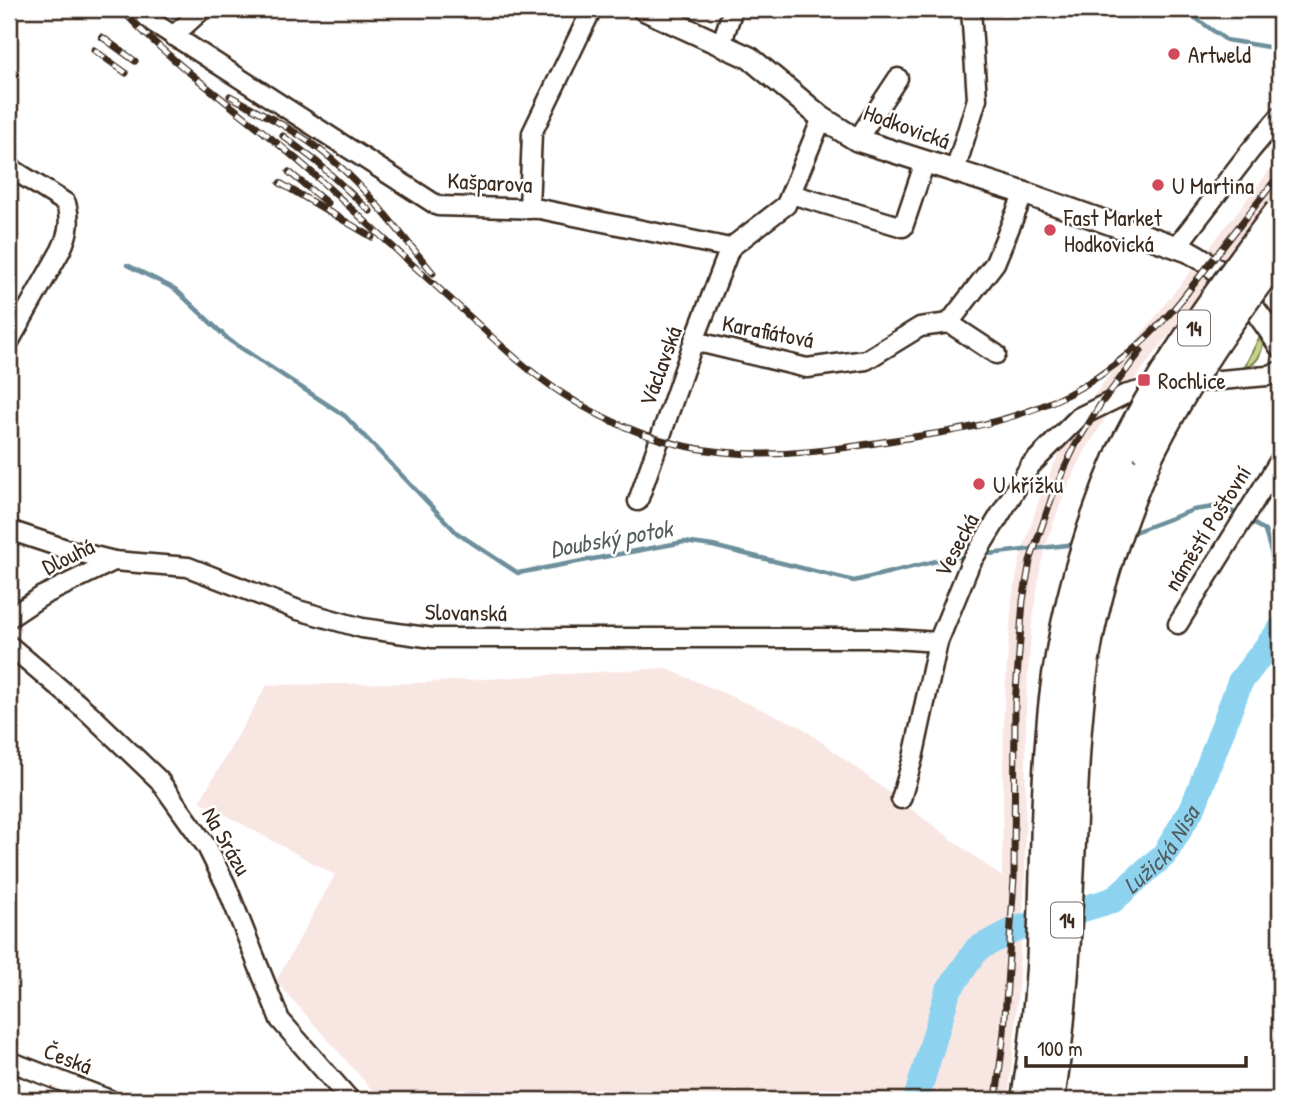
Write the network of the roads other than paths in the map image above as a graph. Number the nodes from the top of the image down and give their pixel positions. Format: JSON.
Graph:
{"nodes":[{"id":1,"x":138,"y":9,"type":"edge"},
{"id":2,"x":203,"y":9,"type":"edge"},
{"id":3,"x":592,"y":9,"type":"edge"},
{"id":4,"x":643,"y":9,"type":"edge"},
{"id":5,"x":733,"y":9,"type":"edge"},
{"id":6,"x":971,"y":9,"type":"edge"},
{"id":7,"x":173,"y":36,"type":"junction"},
{"id":8,"x":721,"y":45,"type":"junction"},
{"id":9,"x":898,"y":78,"type":"dead end"},
{"id":10,"x":1280,"y":116,"type":"edge"},
{"id":11,"x":822,"y":118,"type":"junction"},
{"id":12,"x":857,"y":140,"type":"junction"},
{"id":13,"x":925,"y":162,"type":"junction"},
{"id":14,"x":9,"y":167,"type":"edge"},
{"id":15,"x":955,"y":171,"type":"junction"},
{"id":16,"x":1024,"y":193,"type":"junction"},
{"id":17,"x":791,"y":194,"type":"junction"},
{"id":18,"x":529,"y":209,"type":"junction"},
{"id":19,"x":1280,"y":211,"type":"edge"},
{"id":20,"x":1177,"y":246,"type":"junction"},
{"id":21,"x":730,"y":248,"type":"junction"},
{"id":22,"x":1280,"y":252,"type":"edge"},
{"id":23,"x":949,"y":323,"type":"junction"},
{"id":24,"x":694,"y":341,"type":"junction"},
{"id":25,"x":9,"y":342,"type":"edge"},
{"id":26,"x":1280,"y":346,"type":"edge"},
{"id":27,"x":996,"y":355,"type":"dead end"},
{"id":28,"x":1280,"y":371,"type":"edge"},
{"id":29,"x":1135,"y":454,"type":"junction"},
{"id":30,"x":1280,"y":460,"type":"edge"},
{"id":31,"x":638,"y":501,"type":"dead end"},
{"id":32,"x":9,"y":530,"type":"edge"},
{"id":33,"x":114,"y":561,"type":"junction"},
{"id":34,"x":9,"y":618,"type":"edge"},
{"id":35,"x":1178,"y":624,"type":"dead end"},
{"id":36,"x":1077,"y":635,"type":"junction"},
{"id":37,"x":938,"y":642,"type":"junction"},
{"id":38,"x":9,"y":645,"type":"edge"},
{"id":39,"x":901,"y":799,"type":"dead end"},
{"id":40,"x":9,"y":1061,"type":"edge"},
{"id":41,"x":110,"y":1100,"type":"edge"},
{"id":42,"x":350,"y":1100,"type":"edge"},
{"id":43,"x":1026,"y":1100,"type":"edge"},
{"id":44,"x":1050,"y":1100,"type":"edge"}],
"edges":[{"from":1,"to":7,"type":"street","name":"Kašparova"},
{"from":2,"to":7,"type":"street"},
{"from":3,"to":18,"type":"street"},
{"from":4,"to":8,"type":"street","name":"Hodkovická"},
{"from":5,"to":8,"type":"street"},
{"from":6,"to":15,"type":"street"},
{"from":7,"to":18,"type":"street","name":"Kašparova"},
{"from":8,"to":11,"type":"street","name":"Hodkovická"},
{"from":9,"to":12,"type":"street"},
{"from":10,"to":20,"type":"street"},
{"from":11,"to":12,"type":"street","name":"Hodkovická"},
{"from":11,"to":17,"type":"street"},
{"from":12,"to":13,"type":"street","name":"Hodkovická"},
{"from":13,"to":15,"type":"street","name":"Hodkovická"},
{"from":13,"to":17,"type":"street"},
{"from":14,"to":25,"type":"street"},
{"from":15,"to":16,"type":"street","name":"Hodkovická"},
{"from":16,"to":20,"type":"street","name":"Hodkovická"},
{"from":16,"to":23,"type":"street"},
{"from":17,"to":21,"type":"street"},
{"from":18,"to":21,"type":"street","name":"Kašparova"},
{"from":19,"to":29,"type":"highway","number":"14","bridge":true},
{"from":20,"to":26,"type":"street"},
{"from":21,"to":24,"type":"street","name":"Václavská"},
{"from":22,"to":29,"type":"highway","number":"14","bridge":true},
{"from":23,"to":24,"type":"street","name":"Karafiátová"},
{"from":23,"to":27,"type":"street"},
{"from":24,"to":31,"type":"street","name":"Václavská"},
{"from":28,"to":37,"type":"street","name":"Vesecká"},
{"from":29,"to":36,"type":"highway","number":"14"},
{"from":30,"to":35,"type":"street","name":"náměstí Poštovní"},
{"from":32,"to":33,"type":"street","name":"Slovanská"},
{"from":33,"to":34,"type":"street","name":"Dlouhá"},
{"from":33,"to":37,"type":"street","name":"Slovanská"},
{"from":36,"to":43,"type":"highway","number":"14"},
{"from":36,"to":44,"type":"highway","number":"14"},
{"from":37,"to":39,"type":"street","name":"Vesecká"},
{"from":38,"to":42,"type":"street","name":"Na Srázu"},
{"from":40,"to":41,"type":"street","name":"Česká"}]}
